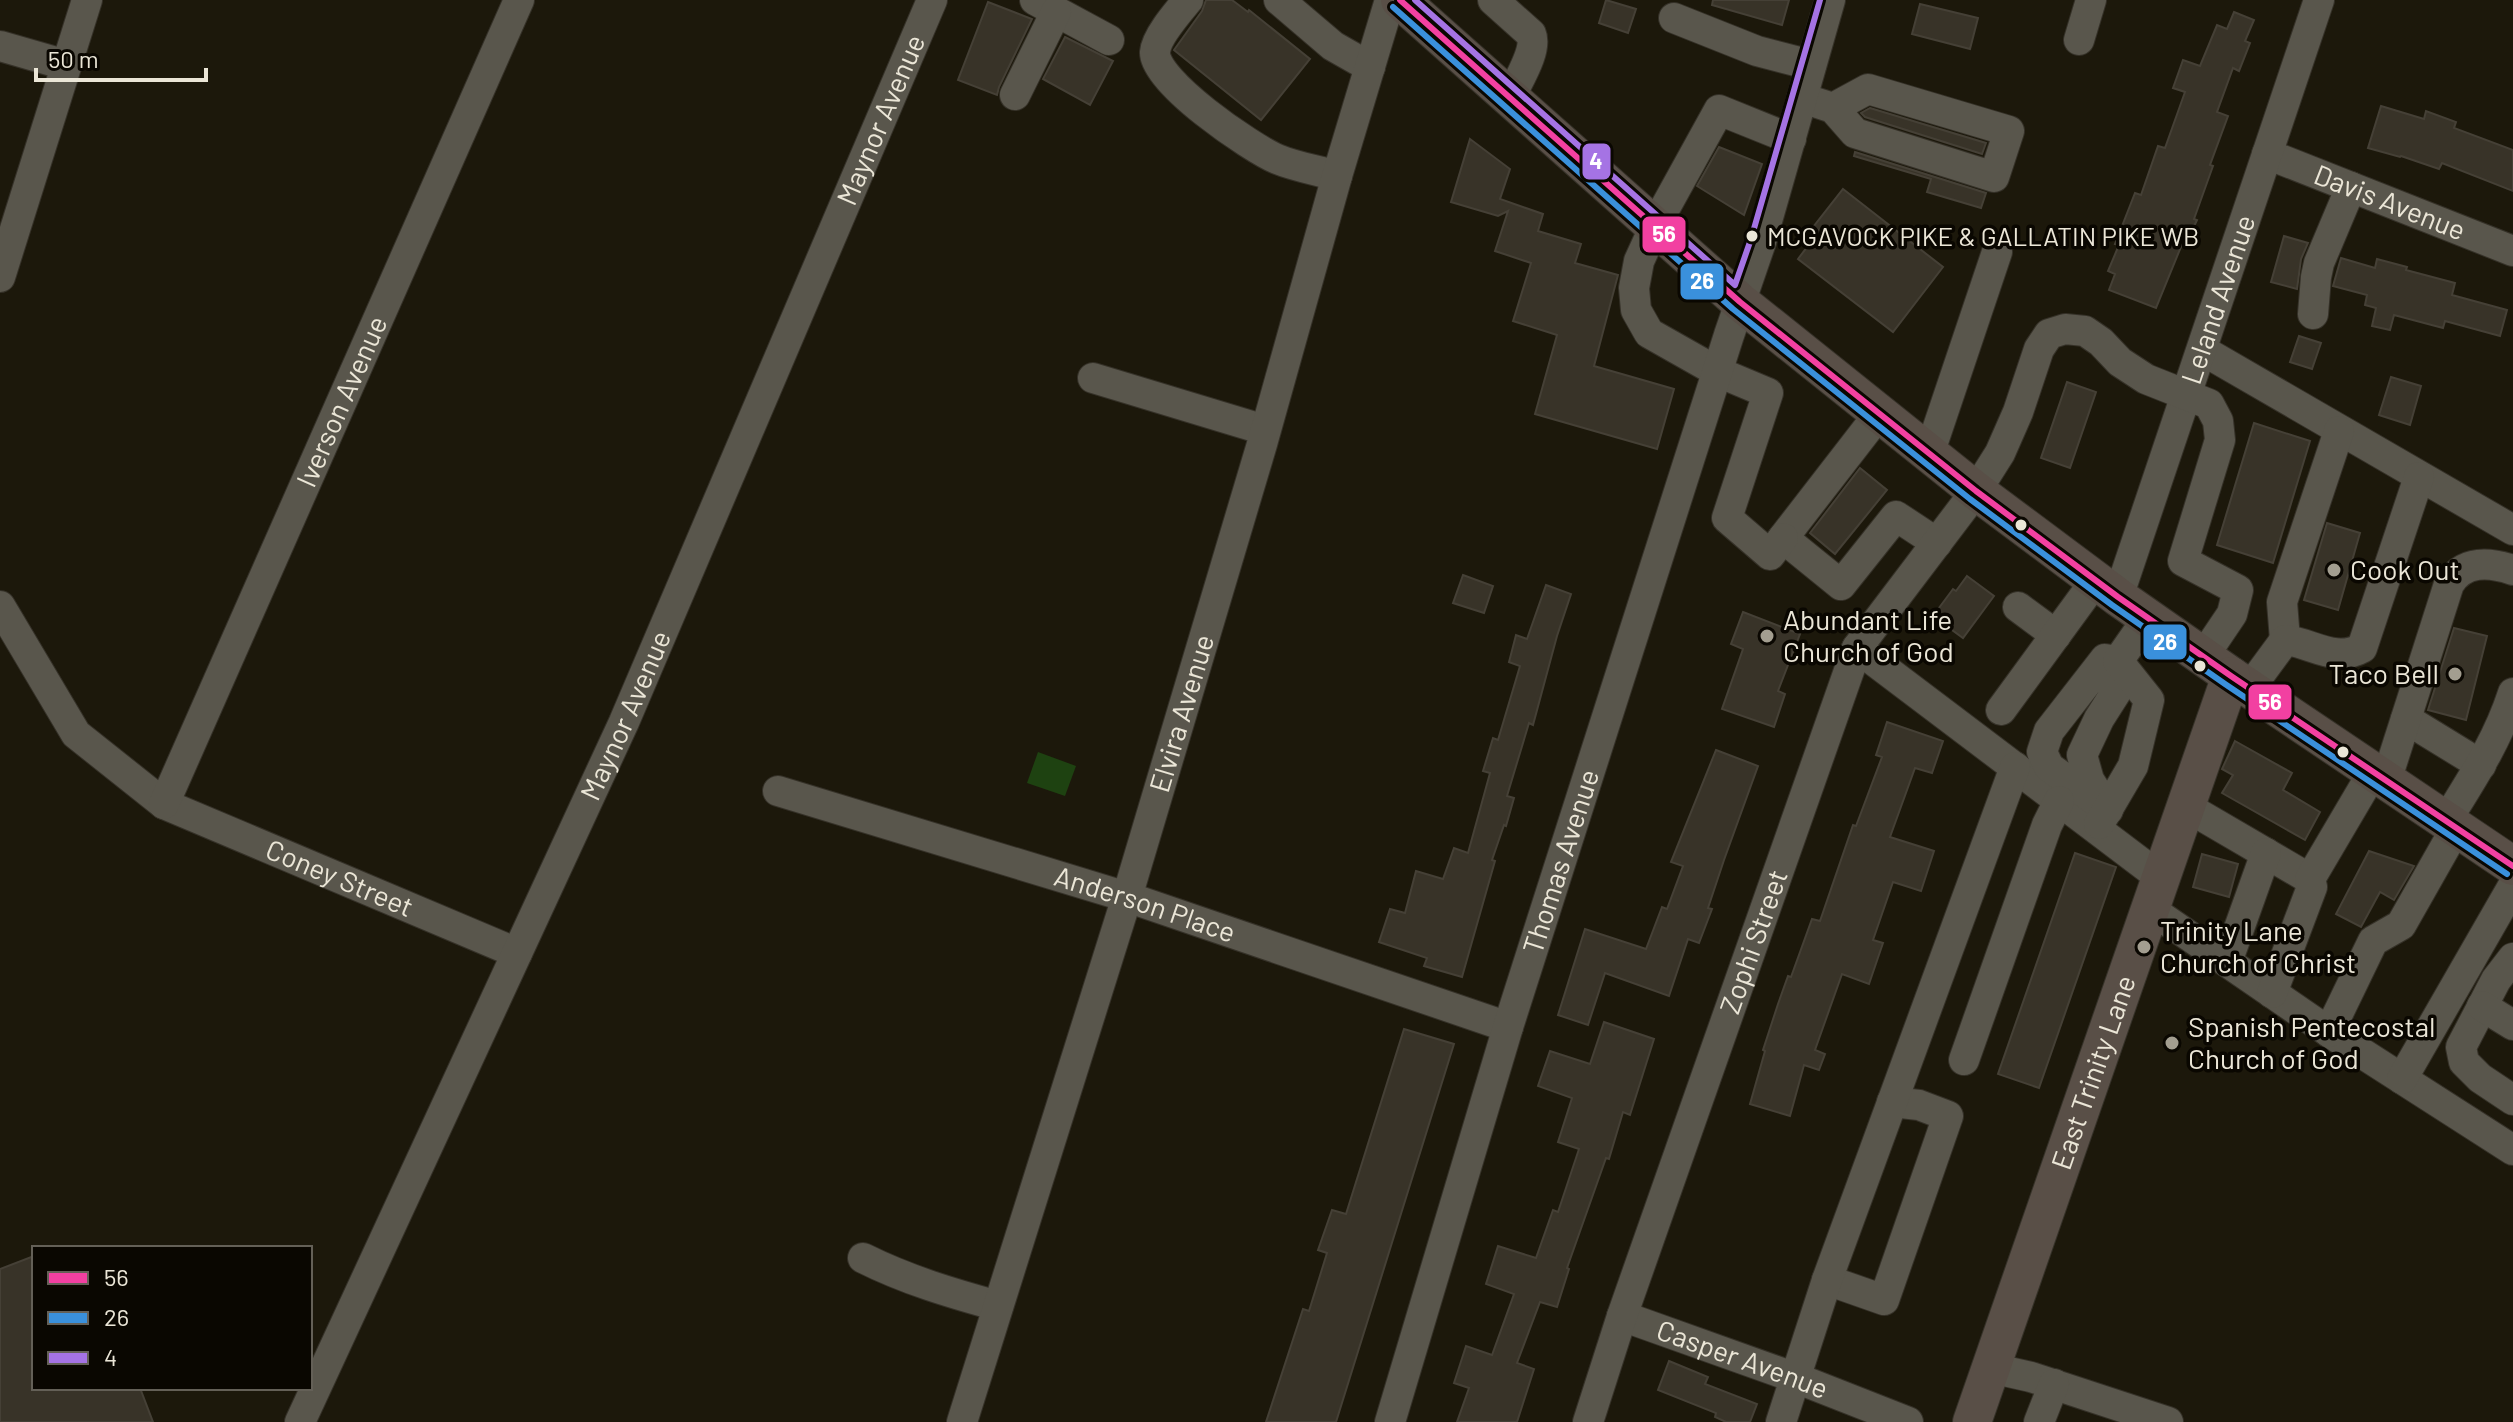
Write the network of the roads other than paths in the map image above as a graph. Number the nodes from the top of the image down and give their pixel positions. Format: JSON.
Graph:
{"nodes":[{"id":1,"x":87,"y":0,"type":"edge"},
{"id":2,"x":519,"y":0,"type":"edge"},
{"id":3,"x":932,"y":0,"type":"edge"},
{"id":4,"x":1188,"y":0,"type":"edge"},
{"id":5,"x":1279,"y":0,"type":"edge"},
{"id":6,"x":1390,"y":0,"type":"edge"},
{"id":7,"x":1400,"y":0,"type":"edge"},
{"id":8,"x":1493,"y":0,"type":"edge"},
{"id":9,"x":1830,"y":0,"type":"edge"},
{"id":10,"x":2091,"y":0,"type":"edge"},
{"id":11,"x":2319,"y":0,"type":"edge"},
{"id":12,"x":1045,"y":6,"type":"edge"},
{"id":13,"x":1674,"y":18,"type":"dead end"},
{"id":14,"x":1109,"y":40,"type":"dead end"},
{"id":15,"x":2079,"y":40,"type":"dead end"},
{"id":16,"x":0,"y":46,"type":"edge"},
{"id":17,"x":66,"y":65,"type":"junction"},
{"id":18,"x":1811,"y":65,"type":"junction"},
{"id":19,"x":1370,"y":67,"type":"junction"},
{"id":20,"x":1015,"y":95,"type":"dead end"},
{"id":21,"x":1510,"y":98,"type":"junction"},
{"id":22,"x":1802,"y":98,"type":"junction"},
{"id":23,"x":1833,"y":108,"type":"junction"},
{"id":24,"x":1791,"y":139,"type":"junction"},
{"id":25,"x":2267,"y":154,"type":"junction"},
{"id":26,"x":1337,"y":176,"type":"junction"},
{"id":27,"x":2351,"y":187,"type":"junction"},
{"id":28,"x":1655,"y":226,"type":"junction"},
{"id":29,"x":2513,"y":251,"type":"edge"},
{"id":30,"x":1997,"y":252,"type":"dead end"},
{"id":31,"x":1,"y":268,"type":"edge"},
{"id":32,"x":1740,"y":302,"type":"junction"},
{"id":33,"x":2313,"y":314,"type":"dead end"},
{"id":34,"x":2202,"y":350,"type":"junction"},
{"id":35,"x":1718,"y":372,"type":"junction"},
{"id":36,"x":1093,"y":378,"type":"dead end"},
{"id":37,"x":2186,"y":397,"type":"junction"},
{"id":38,"x":1879,"y":414,"type":"junction"},
{"id":39,"x":1265,"y":430,"type":"junction"},
{"id":40,"x":2339,"y":431,"type":"junction"},
{"id":41,"x":1929,"y":454,"type":"junction"},
{"id":42,"x":2419,"y":477,"type":"junction"},
{"id":43,"x":1976,"y":491,"type":"junction"},
{"id":44,"x":2146,"y":513,"type":"junction"},
{"id":45,"x":2191,"y":528,"type":"junction"},
{"id":46,"x":2513,"y":530,"type":"edge"},
{"id":47,"x":1783,"y":538,"type":"junction"},
{"id":48,"x":1937,"y":543,"type":"junction"},
{"id":49,"x":2513,"y":570,"type":"edge"},
{"id":50,"x":2121,"y":598,"type":"junction"},
{"id":51,"x":0,"y":606,"type":"edge"},
{"id":52,"x":2018,"y":607,"type":"dead end"},
{"id":53,"x":2056,"y":635,"type":"junction"},
{"id":54,"x":2285,"y":640,"type":"junction"},
{"id":55,"x":1857,"y":648,"type":"junction"},
{"id":56,"x":2118,"y":661,"type":"junction"},
{"id":57,"x":2228,"y":674,"type":"junction"},
{"id":58,"x":2513,"y":693,"type":"edge"},
{"id":59,"x":2001,"y":710,"type":"dead end"},
{"id":60,"x":2406,"y":719,"type":"junction"},
{"id":61,"x":2481,"y":765,"type":"junction"},
{"id":62,"x":2015,"y":767,"type":"junction"},
{"id":63,"x":2380,"y":776,"type":"junction"},
{"id":64,"x":778,"y":791,"type":"dead end"},
{"id":65,"x":2059,"y":801,"type":"junction"},
{"id":66,"x":164,"y":804,"type":"junction"},
{"id":67,"x":2185,"y":806,"type":"junction"},
{"id":68,"x":2102,"y":820,"type":"junction"},
{"id":69,"x":2451,"y":824,"type":"junction"},
{"id":70,"x":2266,"y":853,"type":"junction"},
{"id":71,"x":2513,"y":866,"type":"edge"},
{"id":72,"x":2310,"y":879,"type":"junction"},
{"id":73,"x":2513,"y":886,"type":"edge"},
{"id":74,"x":2155,"y":893,"type":"junction"},
{"id":75,"x":1127,"y":897,"type":"junction"},
{"id":76,"x":517,"y":953,"type":"junction"},
{"id":77,"x":2513,"y":958,"type":"edge"},
{"id":78,"x":2227,"y":962,"type":"junction"},
{"id":79,"x":2272,"y":993,"type":"junction"},
{"id":80,"x":2482,"y":1006,"type":"junction"},
{"id":81,"x":2513,"y":1025,"type":"edge"},
{"id":82,"x":1508,"y":1027,"type":"junction"},
{"id":83,"x":2329,"y":1032,"type":"junction"},
{"id":84,"x":1964,"y":1060,"type":"dead end"},
{"id":85,"x":2402,"y":1079,"type":"junction"},
{"id":86,"x":2513,"y":1100,"type":"edge"},
{"id":87,"x":1892,"y":1102,"type":"junction"},
{"id":88,"x":2513,"y":1150,"type":"edge"},
{"id":89,"x":863,"y":1258,"type":"dead end"},
{"id":90,"x":1827,"y":1280,"type":"junction"},
{"id":91,"x":998,"y":1306,"type":"junction"},
{"id":92,"x":1622,"y":1316,"type":"junction"},
{"id":93,"x":1991,"y":1368,"type":"junction"},
{"id":94,"x":1796,"y":1378,"type":"junction"},
{"id":95,"x":2054,"y":1384,"type":"junction"},
{"id":96,"x":300,"y":1422,"type":"edge"},
{"id":97,"x":962,"y":1422,"type":"edge"},
{"id":98,"x":1390,"y":1422,"type":"edge"},
{"id":99,"x":1588,"y":1422,"type":"edge"},
{"id":100,"x":1781,"y":1422,"type":"edge"},
{"id":101,"x":1908,"y":1422,"type":"edge"},
{"id":102,"x":1972,"y":1422,"type":"edge"},
{"id":103,"x":2039,"y":1422,"type":"edge"},
{"id":104,"x":2168,"y":1422,"type":"edge"}],
"edges":[{"from":1,"to":17,"type":"street"},
{"from":2,"to":66,"type":"street","name":"Iverson Avenue"},
{"from":3,"to":76,"type":"street","name":"Maynor Avenue"},
{"from":4,"to":26,"type":"street"},
{"from":5,"to":19,"type":"street"},
{"from":6,"to":19,"type":"street","name":"Elvira Avenue"},
{"from":7,"to":21,"type":"main road"},
{"from":8,"to":21,"type":"street"},
{"from":9,"to":18,"type":"street","name":"Thomas Avenue"},
{"from":10,"to":15,"type":"street"},
{"from":11,"to":25,"type":"street","name":"Leland Avenue"},
{"from":12,"to":14,"type":"street"},
{"from":12,"to":20,"type":"street"},
{"from":13,"to":18,"type":"street"},
{"from":16,"to":17,"type":"street"},
{"from":17,"to":31,"type":"street"},
{"from":18,"to":22,"type":"street","name":"Thomas Avenue"},
{"from":19,"to":26,"type":"street","name":"Elvira Avenue"},
{"from":21,"to":28,"type":"main road"},
{"from":22,"to":23,"type":"street"},
{"from":22,"to":24,"type":"street","name":"Thomas Avenue"},
{"from":23,"to":23,"type":"street"},
{"from":24,"to":28,"type":"street"},
{"from":24,"to":32,"type":"street","name":"Thomas Avenue"},
{"from":25,"to":27,"type":"street","name":"Davis Avenue"},
{"from":25,"to":34,"type":"street","name":"Leland Avenue"},
{"from":26,"to":39,"type":"street","name":"Elvira Avenue"},
{"from":27,"to":29,"type":"street","name":"Davis Avenue"},
{"from":27,"to":33,"type":"street"},
{"from":28,"to":32,"type":"main road"},
{"from":28,"to":35,"type":"street"},
{"from":30,"to":41,"type":"street"},
{"from":32,"to":35,"type":"street","name":"Thomas Avenue"},
{"from":32,"to":38,"type":"main road"},
{"from":34,"to":37,"type":"street","name":"Leland Avenue"},
{"from":34,"to":40,"type":"street"},
{"from":35,"to":47,"type":"street"},
{"from":35,"to":82,"type":"street","name":"Thomas Avenue"},
{"from":36,"to":39,"type":"street"},
{"from":37,"to":43,"type":"street","name":"Zophi Street"},
{"from":37,"to":44,"type":"street","name":"Leland Avenue"},
{"from":37,"to":45,"type":"street"},
{"from":38,"to":41,"type":"main road"},
{"from":38,"to":47,"type":"street"},
{"from":39,"to":75,"type":"street","name":"Elvira Avenue"},
{"from":40,"to":42,"type":"street"},
{"from":40,"to":54,"type":"street"},
{"from":41,"to":43,"type":"main road"},
{"from":42,"to":46,"type":"street"},
{"from":42,"to":54,"type":"street"},
{"from":43,"to":48,"type":"street","name":"Zophi Street"},
{"from":43,"to":50,"type":"main road"},
{"from":44,"to":45,"type":"street"},
{"from":44,"to":50,"type":"street","name":"Leland Avenue"},
{"from":45,"to":57,"type":"street"},
{"from":47,"to":48,"type":"street"},
{"from":48,"to":55,"type":"street","name":"Zophi Street"},
{"from":49,"to":60,"type":"street"},
{"from":50,"to":53,"type":"street"},
{"from":50,"to":56,"type":"street"},
{"from":50,"to":57,"type":"main road"},
{"from":51,"to":66,"type":"street","name":"Coney Street"},
{"from":52,"to":53,"type":"street"},
{"from":53,"to":59,"type":"street"},
{"from":54,"to":57,"type":"street"},
{"from":55,"to":62,"type":"street"},
{"from":55,"to":92,"type":"street","name":"Zophi Street"},
{"from":56,"to":68,"type":"street"},
{"from":56,"to":68,"type":"street"},
{"from":57,"to":63,"type":"main road"},
{"from":57,"to":67,"type":"main road","name":"East Trinity Lane"},
{"from":58,"to":61,"type":"street"},
{"from":60,"to":61,"type":"street"},
{"from":60,"to":63,"type":"street"},
{"from":61,"to":69,"type":"street"},
{"from":62,"to":65,"type":"street"},
{"from":62,"to":87,"type":"street"},
{"from":63,"to":69,"type":"main road"},
{"from":63,"to":72,"type":"street"},
{"from":64,"to":75,"type":"street","name":"Anderson Place"},
{"from":65,"to":68,"type":"street"},
{"from":65,"to":84,"type":"street"},
{"from":66,"to":76,"type":"street","name":"Coney Street"},
{"from":67,"to":70,"type":"street"},
{"from":67,"to":74,"type":"main road","name":"East Trinity Lane"},
{"from":68,"to":74,"type":"street"},
{"from":69,"to":71,"type":"main road"},
{"from":69,"to":83,"type":"street"},
{"from":70,"to":72,"type":"street"},
{"from":70,"to":78,"type":"street"},
{"from":72,"to":79,"type":"street"},
{"from":73,"to":85,"type":"street"},
{"from":74,"to":78,"type":"street"},
{"from":74,"to":93,"type":"main road","name":"East Trinity Lane"},
{"from":75,"to":82,"type":"street","name":"Anderson Place"},
{"from":75,"to":91,"type":"street","name":"Elvira Avenue"},
{"from":76,"to":96,"type":"street","name":"Maynor Avenue"},
{"from":77,"to":80,"type":"street"},
{"from":78,"to":79,"type":"street"},
{"from":79,"to":83,"type":"street"},
{"from":80,"to":81,"type":"street"},
{"from":80,"to":86,"type":"street"},
{"from":82,"to":98,"type":"street","name":"Thomas Avenue"},
{"from":83,"to":85,"type":"street"},
{"from":85,"to":88,"type":"street"},
{"from":87,"to":90,"type":"street"},
{"from":87,"to":90,"type":"street"},
{"from":89,"to":91,"type":"street"},
{"from":90,"to":94,"type":"street"},
{"from":91,"to":97,"type":"street","name":"Elvira Avenue"},
{"from":92,"to":94,"type":"street","name":"Casper Avenue"},
{"from":92,"to":99,"type":"street","name":"Zophi Street"},
{"from":93,"to":95,"type":"street"},
{"from":93,"to":102,"type":"main road","name":"East Trinity Lane"},
{"from":94,"to":100,"type":"street"},
{"from":94,"to":101,"type":"street","name":"Casper Avenue"},
{"from":95,"to":103,"type":"street"},
{"from":95,"to":104,"type":"street"}]}
